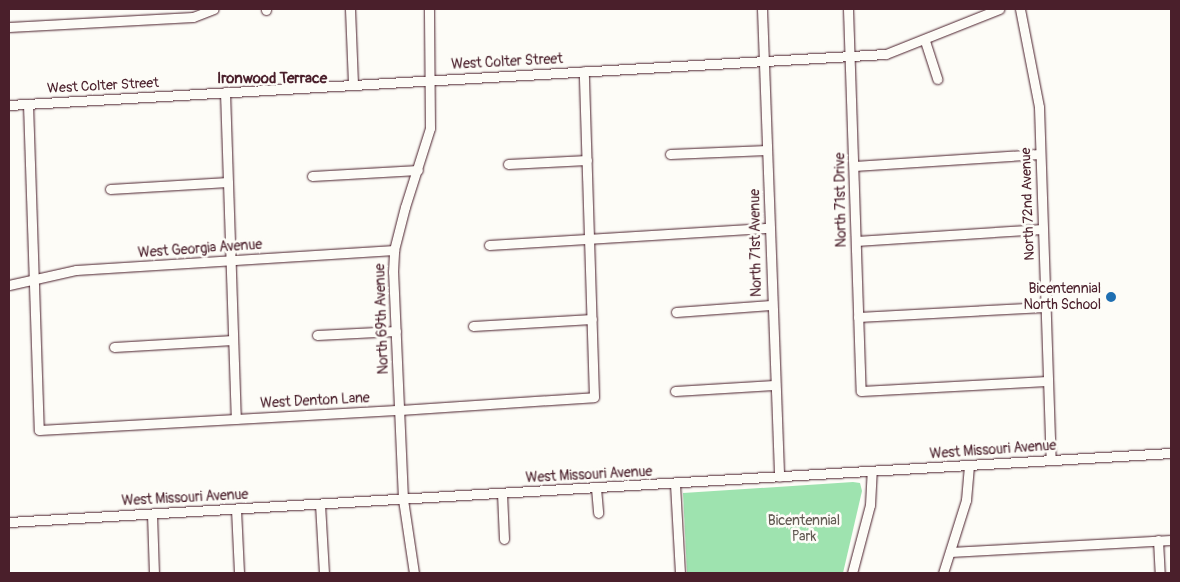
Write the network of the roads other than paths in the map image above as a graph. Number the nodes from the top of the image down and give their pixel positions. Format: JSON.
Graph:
{"nodes":[{"id":1,"x":214,"y":9,"type":"edge"},
{"id":2,"x":350,"y":9,"type":"edge"},
{"id":3,"x":429,"y":9,"type":"edge"},
{"id":4,"x":762,"y":9,"type":"edge"},
{"id":5,"x":848,"y":9,"type":"edge"},
{"id":6,"x":999,"y":9,"type":"edge"},
{"id":7,"x":1020,"y":9,"type":"edge"},
{"id":8,"x":9,"y":27,"type":"edge"},
{"id":9,"x":925,"y":41,"type":"junction"},
{"id":10,"x":850,"y":57,"type":"junction"},
{"id":11,"x":763,"y":59,"type":"junction"},
{"id":12,"x":584,"y":71,"type":"junction"},
{"id":13,"x":937,"y":79,"type":"dead end"},
{"id":14,"x":432,"y":80,"type":"junction"},
{"id":15,"x":353,"y":85,"type":"junction"},
{"id":16,"x":225,"y":92,"type":"junction"},
{"id":17,"x":28,"y":104,"type":"junction"},
{"id":18,"x":9,"y":105,"type":"edge"},
{"id":19,"x":767,"y":150,"type":"junction"},
{"id":20,"x":670,"y":154,"type":"dead end"},
{"id":21,"x":1040,"y":154,"type":"junction"},
{"id":22,"x":587,"y":160,"type":"junction"},
{"id":23,"x":508,"y":164,"type":"dead end"},
{"id":24,"x":854,"y":166,"type":"junction"},
{"id":25,"x":418,"y":170,"type":"junction"},
{"id":26,"x":312,"y":176,"type":"dead end"},
{"id":27,"x":228,"y":182,"type":"junction"},
{"id":28,"x":110,"y":189,"type":"dead end"},
{"id":29,"x":769,"y":228,"type":"junction"},
{"id":30,"x":1043,"y":229,"type":"junction"},
{"id":31,"x":591,"y":239,"type":"junction"},
{"id":32,"x":856,"y":241,"type":"junction"},
{"id":33,"x":489,"y":245,"type":"dead end"},
{"id":34,"x":394,"y":250,"type":"junction"},
{"id":35,"x":230,"y":261,"type":"junction"},
{"id":36,"x":34,"y":278,"type":"junction"},
{"id":37,"x":9,"y":284,"type":"edge"},
{"id":38,"x":771,"y":305,"type":"junction"},
{"id":39,"x":1045,"y":307,"type":"junction"},
{"id":40,"x":676,"y":312,"type":"dead end"},
{"id":41,"x":858,"y":317,"type":"junction"},
{"id":42,"x":592,"y":319,"type":"junction"},
{"id":43,"x":473,"y":326,"type":"dead end"},
{"id":44,"x":396,"y":331,"type":"junction"},
{"id":45,"x":317,"y":335,"type":"dead end"},
{"id":46,"x":233,"y":340,"type":"junction"},
{"id":47,"x":114,"y":347,"type":"dead end"},
{"id":48,"x":1047,"y":381,"type":"junction"},
{"id":49,"x":774,"y":386,"type":"junction"},
{"id":50,"x":675,"y":391,"type":"dead end"},
{"id":51,"x":400,"y":410,"type":"junction"},
{"id":52,"x":236,"y":419,"type":"junction"},
{"id":53,"x":1171,"y":453,"type":"edge"},
{"id":54,"x":1051,"y":460,"type":"junction"},
{"id":55,"x":969,"y":466,"type":"junction"},
{"id":56,"x":872,"y":472,"type":"junction"},
{"id":57,"x":779,"y":477,"type":"junction"},
{"id":58,"x":675,"y":484,"type":"junction"},
{"id":59,"x":596,"y":488,"type":"junction"},
{"id":60,"x":502,"y":493,"type":"junction"},
{"id":61,"x":403,"y":499,"type":"junction"},
{"id":62,"x":320,"y":504,"type":"junction"},
{"id":63,"x":236,"y":509,"type":"junction"},
{"id":64,"x":598,"y":513,"type":"dead end"},
{"id":65,"x":152,"y":514,"type":"junction"},
{"id":66,"x":9,"y":522,"type":"edge"},
{"id":67,"x":504,"y":539,"type":"dead end"},
{"id":68,"x":1158,"y":540,"type":"junction"},
{"id":69,"x":1171,"y":540,"type":"edge"},
{"id":70,"x":950,"y":552,"type":"junction"},
{"id":71,"x":154,"y":573,"type":"edge"},
{"id":72,"x":238,"y":573,"type":"edge"},
{"id":73,"x":324,"y":573,"type":"edge"},
{"id":74,"x":414,"y":573,"type":"edge"},
{"id":75,"x":680,"y":573,"type":"edge"},
{"id":76,"x":852,"y":573,"type":"edge"},
{"id":77,"x":944,"y":573,"type":"edge"},
{"id":78,"x":1160,"y":573,"type":"edge"}],
"edges":[{"from":1,"to":8,"type":"street"},
{"from":2,"to":15,"type":"street"},
{"from":3,"to":14,"type":"street","name":"North 69th Avenue"},
{"from":4,"to":11,"type":"street","name":"North 71st Avenue"},
{"from":5,"to":10,"type":"street","name":"North 71st Drive"},
{"from":6,"to":9,"type":"street","name":"West Colter Street"},
{"from":7,"to":21,"type":"street","name":"North 72nd Avenue"},
{"from":9,"to":10,"type":"street","name":"West Colter Street"},
{"from":9,"to":13,"type":"street"},
{"from":10,"to":11,"type":"street","name":"West Colter Street"},
{"from":10,"to":24,"type":"street","name":"North 71st Drive"},
{"from":11,"to":12,"type":"street","name":"West Colter Street"},
{"from":11,"to":19,"type":"street","name":"North 71st Avenue"},
{"from":12,"to":14,"type":"street","name":"West Colter Street"},
{"from":12,"to":22,"type":"street"},
{"from":14,"to":15,"type":"street","name":"West Colter Street"},
{"from":14,"to":25,"type":"street","name":"North 69th Avenue"},
{"from":15,"to":16,"type":"street","name":"West Colter Street"},
{"from":16,"to":17,"type":"street","name":"West Colter Street"},
{"from":16,"to":27,"type":"street"},
{"from":17,"to":18,"type":"street","name":"West Colter Street"},
{"from":17,"to":36,"type":"street"},
{"from":19,"to":20,"type":"street"},
{"from":19,"to":29,"type":"street","name":"North 71st Avenue"},
{"from":21,"to":24,"type":"street"},
{"from":21,"to":30,"type":"street","name":"North 72nd Avenue"},
{"from":22,"to":23,"type":"street"},
{"from":22,"to":31,"type":"street"},
{"from":24,"to":32,"type":"street","name":"North 71st Drive"},
{"from":25,"to":26,"type":"street"},
{"from":25,"to":34,"type":"street","name":"North 69th Avenue"},
{"from":27,"to":28,"type":"street"},
{"from":27,"to":35,"type":"street"},
{"from":29,"to":31,"type":"street"},
{"from":29,"to":38,"type":"street","name":"North 71st Avenue"},
{"from":30,"to":32,"type":"street"},
{"from":30,"to":39,"type":"street","name":"North 72nd Avenue"},
{"from":31,"to":33,"type":"street"},
{"from":31,"to":42,"type":"street"},
{"from":32,"to":41,"type":"street","name":"North 71st Drive"},
{"from":34,"to":35,"type":"street","name":"West Georgia Avenue"},
{"from":34,"to":44,"type":"street","name":"North 69th Avenue"},
{"from":35,"to":36,"type":"street","name":"West Georgia Avenue"},
{"from":35,"to":46,"type":"street"},
{"from":36,"to":37,"type":"street","name":"West Georgia Avenue"},
{"from":36,"to":52,"type":"street","name":"West Denton Lane"},
{"from":38,"to":40,"type":"street"},
{"from":38,"to":49,"type":"street","name":"North 71st Avenue"},
{"from":39,"to":41,"type":"street"},
{"from":39,"to":48,"type":"street","name":"North 72nd Avenue"},
{"from":41,"to":48,"type":"street","name":"North 71st Drive"},
{"from":42,"to":43,"type":"street"},
{"from":42,"to":51,"type":"street","name":"West Denton Lane"},
{"from":44,"to":45,"type":"street"},
{"from":44,"to":51,"type":"street","name":"North 69th Avenue"},
{"from":46,"to":47,"type":"street"},
{"from":46,"to":52,"type":"street"},
{"from":48,"to":54,"type":"street","name":"North 72nd Avenue"},
{"from":49,"to":50,"type":"street"},
{"from":49,"to":57,"type":"street","name":"North 71st Avenue"},
{"from":51,"to":52,"type":"street","name":"West Denton Lane"},
{"from":51,"to":61,"type":"street","name":"North 69th Avenue"},
{"from":53,"to":54,"type":"street","name":"West Missouri Avenue"},
{"from":54,"to":55,"type":"street","name":"West Missouri Avenue"},
{"from":55,"to":56,"type":"street","name":"West Missouri Avenue"},
{"from":55,"to":70,"type":"street"},
{"from":56,"to":57,"type":"street","name":"West Missouri Avenue"},
{"from":56,"to":76,"type":"street"},
{"from":57,"to":58,"type":"street","name":"West Missouri Avenue"},
{"from":58,"to":59,"type":"street","name":"West Missouri Avenue"},
{"from":58,"to":75,"type":"street"},
{"from":59,"to":60,"type":"street","name":"West Missouri Avenue"},
{"from":59,"to":64,"type":"street"},
{"from":60,"to":61,"type":"street","name":"West Missouri Avenue"},
{"from":60,"to":67,"type":"street"},
{"from":61,"to":62,"type":"street","name":"West Missouri Avenue"},
{"from":61,"to":74,"type":"street","name":"North 69th Avenue"},
{"from":62,"to":63,"type":"street","name":"West Missouri Avenue"},
{"from":62,"to":73,"type":"street"},
{"from":63,"to":65,"type":"street","name":"West Missouri Avenue"},
{"from":63,"to":72,"type":"street"},
{"from":65,"to":66,"type":"street","name":"West Missouri Avenue"},
{"from":65,"to":71,"type":"street"},
{"from":68,"to":69,"type":"street"},
{"from":68,"to":70,"type":"street"},
{"from":68,"to":78,"type":"street"},
{"from":70,"to":77,"type":"street"}]}
